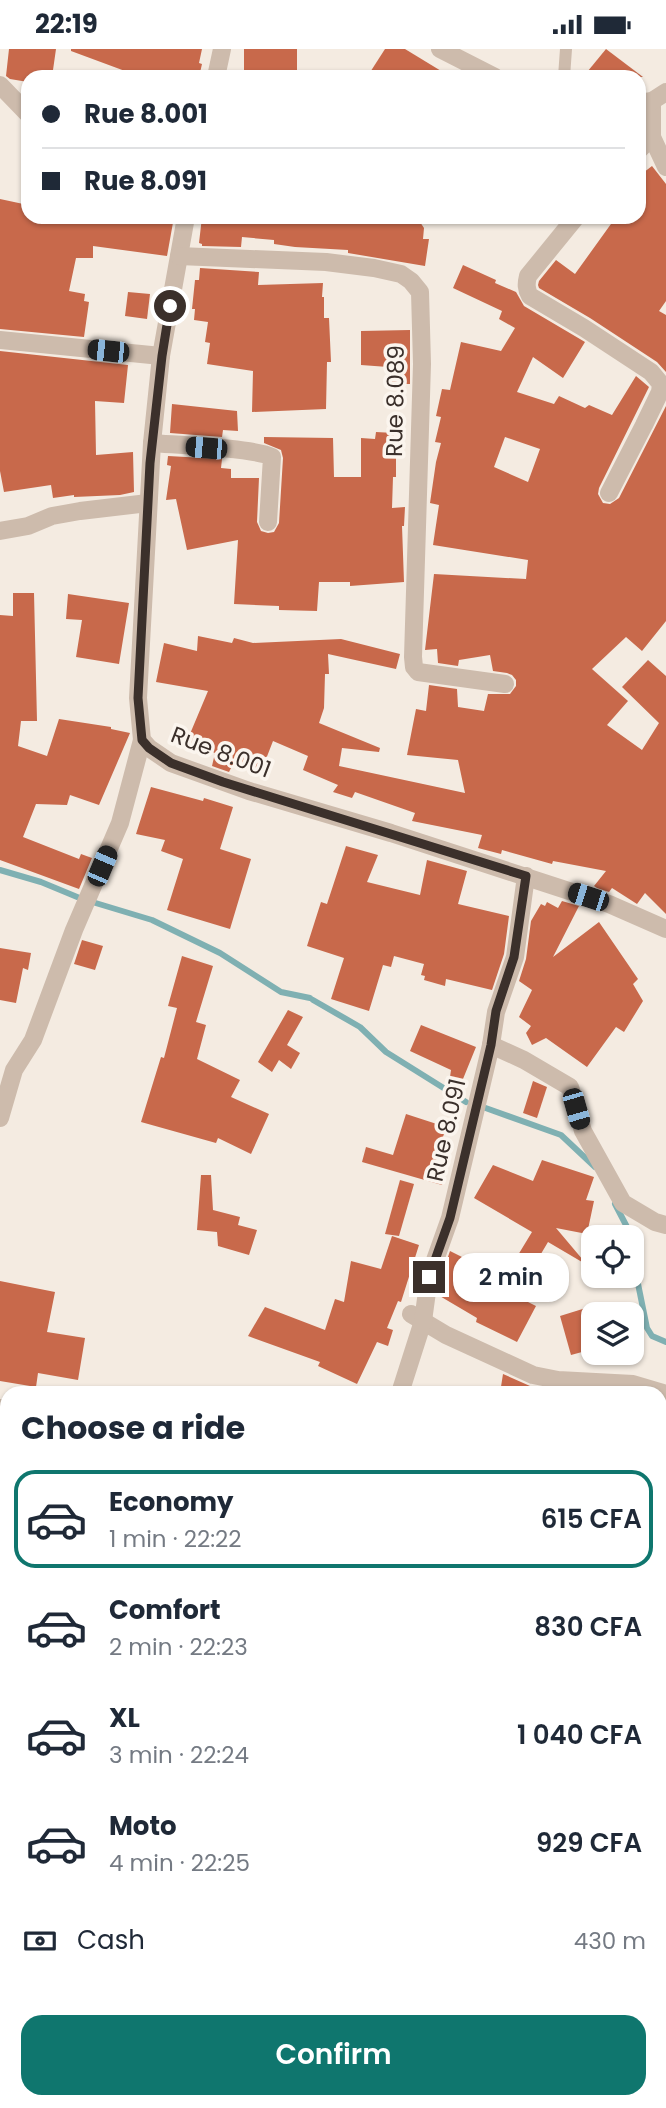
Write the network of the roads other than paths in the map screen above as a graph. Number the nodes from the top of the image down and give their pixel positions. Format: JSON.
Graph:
{"nodes":[{"id":1,"x":222,"y":49,"type":"edge"},
{"id":2,"x":440,"y":49,"type":"edge"},
{"id":3,"x":566,"y":49,"type":"edge"},
{"id":4,"x":218,"y":70,"type":"edge"},
{"id":5,"x":481,"y":70,"type":"edge"},
{"id":6,"x":564,"y":70,"type":"edge"},
{"id":7,"x":0,"y":85,"type":"edge"},
{"id":8,"x":652,"y":99,"type":"edge"},
{"id":9,"x":21,"y":107,"type":"edge"},
{"id":10,"x":646,"y":138,"type":"edge"},
{"id":11,"x":646,"y":145,"type":"edge"},
{"id":12,"x":666,"y":167,"type":"edge"},
{"id":13,"x":185,"y":224,"type":"edge"},
{"id":14,"x":570,"y":224,"type":"edge"},
{"id":15,"x":179,"y":256,"type":"junction"},
{"id":16,"x":0,"y":340,"type":"edge"},
{"id":17,"x":162,"y":356,"type":"junction"},
{"id":18,"x":152,"y":443,"type":"junction"},
{"id":19,"x":609,"y":493,"type":"dead end"},
{"id":20,"x":148,"y":503,"type":"junction"},
{"id":21,"x":268,"y":521,"type":"dead end"},
{"id":22,"x":0,"y":531,"type":"edge"},
{"id":23,"x":505,"y":684,"type":"dead end"},
{"id":24,"x":142,"y":740,"type":"junction"},
{"id":25,"x":526,"y":876,"type":"junction"},
{"id":26,"x":666,"y":929,"type":"edge"},
{"id":27,"x":491,"y":1045,"type":"junction"},
{"id":28,"x":0,"y":1118,"type":"edge"},
{"id":29,"x":666,"y":1225,"type":"edge"},
{"id":30,"x":417,"y":1317,"type":"junction"},
{"id":31,"x":402,"y":1386,"type":"edge"},
{"id":32,"x":640,"y":1386,"type":"edge"}],
"edges":[{"from":1,"to":4,"type":"street"},
{"from":2,"to":5,"type":"street"},
{"from":3,"to":6,"type":"lane"},
{"from":7,"to":9,"type":"street"},
{"from":8,"to":10,"type":"street"},
{"from":11,"to":12,"type":"street"},
{"from":13,"to":15,"type":"street","name":"Rue 8.001"},
{"from":14,"to":19,"type":"street"},
{"from":15,"to":17,"type":"street","name":"Rue 8.001"},
{"from":15,"to":23,"type":"street","name":"Rue 8.089"},
{"from":16,"to":17,"type":"street"},
{"from":17,"to":18,"type":"street","name":"Rue 8.001"},
{"from":18,"to":20,"type":"street","name":"Rue 8.001"},
{"from":18,"to":21,"type":"street"},
{"from":20,"to":22,"type":"street"},
{"from":20,"to":24,"type":"street","name":"Rue 8.001"},
{"from":24,"to":25,"type":"street","name":"Rue 8.001"},
{"from":24,"to":28,"type":"street"},
{"from":25,"to":26,"type":"street","name":"Rue 8.001"},
{"from":25,"to":27,"type":"street","name":"Rue 8.091"},
{"from":27,"to":29,"type":"street"},
{"from":27,"to":30,"type":"street","name":"Rue 8.091"},
{"from":30,"to":31,"type":"street","name":"Rue 8.091"},
{"from":30,"to":32,"type":"street"}]}
